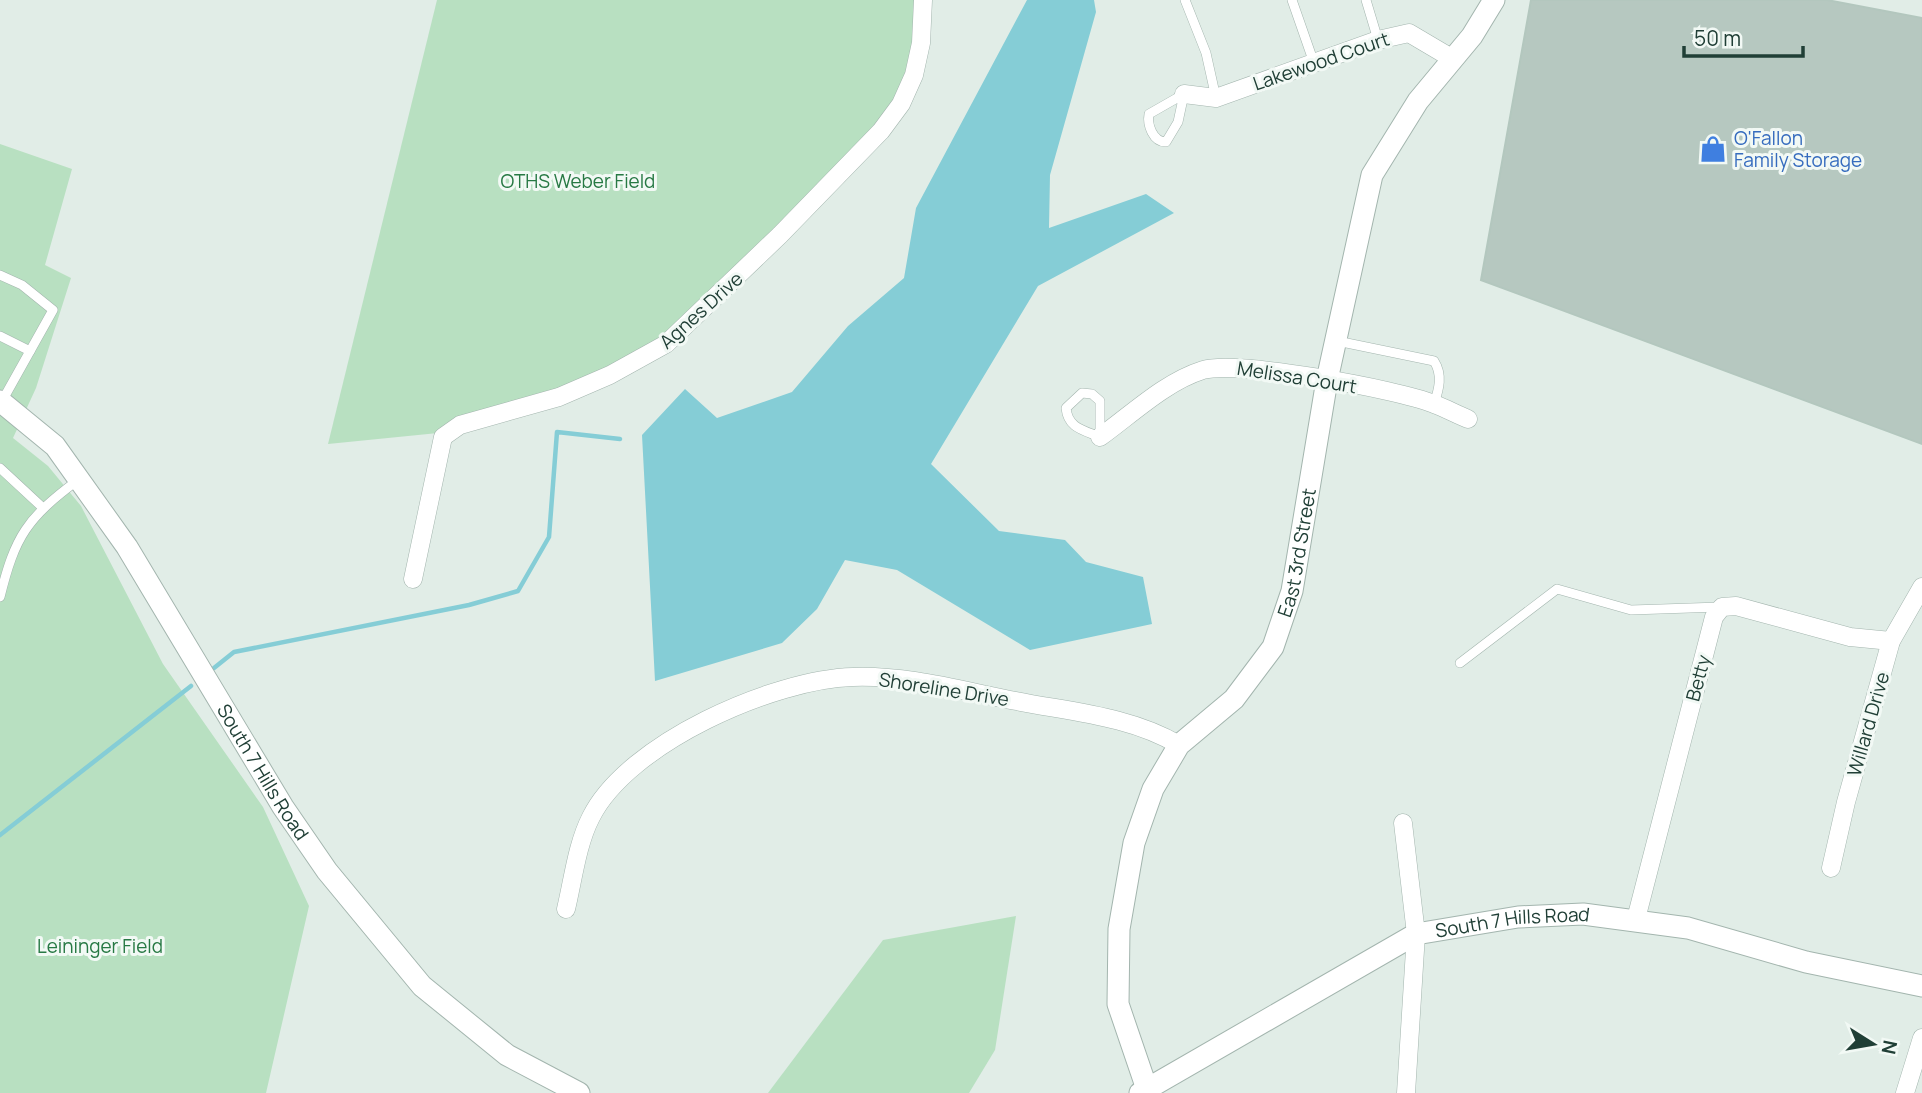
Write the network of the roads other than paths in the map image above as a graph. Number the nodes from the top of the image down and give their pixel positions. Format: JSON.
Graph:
{"nodes":[{"id":1,"x":923,"y":0,"type":"edge"},
{"id":2,"x":1185,"y":0,"type":"edge"},
{"id":3,"x":1292,"y":0,"type":"edge"},
{"id":4,"x":1366,"y":0,"type":"edge"},
{"id":5,"x":1494,"y":0,"type":"edge"},
{"id":6,"x":1378,"y":40,"type":"junction"},
{"id":7,"x":1452,"y":59,"type":"junction"},
{"id":8,"x":1314,"y":62,"type":"junction"},
{"id":9,"x":1184,"y":94,"type":"junction"},
{"id":10,"x":1216,"y":98,"type":"junction"},
{"id":11,"x":0,"y":275,"type":"edge"},
{"id":12,"x":0,"y":336,"type":"edge"},
{"id":13,"x":1335,"y":340,"type":"junction"},
{"id":14,"x":30,"y":351,"type":"junction"},
{"id":15,"x":1327,"y":380,"type":"junction"},
{"id":16,"x":0,"y":403,"type":"edge"},
{"id":17,"x":1434,"y":404,"type":"junction"},
{"id":18,"x":1468,"y":419,"type":"dead end"},
{"id":19,"x":1100,"y":437,"type":"junction"},
{"id":20,"x":0,"y":468,"type":"edge"},
{"id":21,"x":78,"y":480,"type":"junction"},
{"id":22,"x":42,"y":507,"type":"junction"},
{"id":23,"x":413,"y":579,"type":"dead end"},
{"id":24,"x":1922,"y":587,"type":"edge"},
{"id":25,"x":0,"y":597,"type":"edge"},
{"id":26,"x":1722,"y":607,"type":"junction"},
{"id":27,"x":1891,"y":641,"type":"junction"},
{"id":28,"x":1460,"y":663,"type":"dead end"},
{"id":29,"x":1179,"y":745,"type":"junction"},
{"id":30,"x":1403,"y":823,"type":"dead end"},
{"id":31,"x":1831,"y":868,"type":"dead end"},
{"id":32,"x":566,"y":909,"type":"dead end"},
{"id":33,"x":1636,"y":919,"type":"junction"},
{"id":34,"x":1416,"y":934,"type":"junction"},
{"id":35,"x":1922,"y":986,"type":"edge"},
{"id":36,"x":1922,"y":1038,"type":"edge"},
{"id":37,"x":1145,"y":1092,"type":"edge"},
{"id":38,"x":579,"y":1093,"type":"edge"},
{"id":39,"x":1406,"y":1093,"type":"edge"},
{"id":40,"x":1905,"y":1093,"type":"edge"}],
"edges":[{"from":1,"to":23,"type":"street","name":"Agnes Drive"},
{"from":2,"to":10,"type":"lane"},
{"from":3,"to":8,"type":"lane"},
{"from":4,"to":6,"type":"lane"},
{"from":5,"to":7,"type":"street","name":"East 3rd Street"},
{"from":6,"to":7,"type":"street","name":"Lakewood Court"},
{"from":6,"to":8,"type":"street","name":"Lakewood Court"},
{"from":7,"to":13,"type":"street","name":"East 3rd Street"},
{"from":8,"to":10,"type":"street","name":"Lakewood Court"},
{"from":9,"to":9,"type":"lane"},
{"from":9,"to":10,"type":"street","name":"Lakewood Court"},
{"from":11,"to":14,"type":"lane"},
{"from":12,"to":14,"type":"lane"},
{"from":13,"to":15,"type":"street","name":"East 3rd Street"},
{"from":13,"to":17,"type":"lane"},
{"from":14,"to":16,"type":"lane"},
{"from":15,"to":17,"type":"street","name":"Melissa Court"},
{"from":15,"to":19,"type":"street","name":"Melissa Court"},
{"from":15,"to":29,"type":"street","name":"East 3rd Street"},
{"from":16,"to":21,"type":"street","name":"South 7 Hills Road"},
{"from":17,"to":18,"type":"street","name":"Melissa Court"},
{"from":19,"to":19,"type":"lane"},
{"from":20,"to":22,"type":"lane"},
{"from":21,"to":22,"type":"lane"},
{"from":21,"to":38,"type":"street","name":"South 7 Hills Road"},
{"from":22,"to":25,"type":"lane"},
{"from":24,"to":27,"type":"street","name":"Willard Drive"},
{"from":26,"to":27,"type":"street"},
{"from":26,"to":28,"type":"lane"},
{"from":26,"to":33,"type":"street","name":"Betty"},
{"from":27,"to":31,"type":"street","name":"Willard Drive"},
{"from":29,"to":32,"type":"street","name":"Shoreline Drive"},
{"from":29,"to":37,"type":"street","name":"East 3rd Street"},
{"from":30,"to":34,"type":"street"},
{"from":33,"to":34,"type":"street","name":"South 7 Hills Road"},
{"from":33,"to":35,"type":"street","name":"South 7 Hills Road"},
{"from":34,"to":37,"type":"street","name":"South 7 Hills Road"},
{"from":34,"to":39,"type":"street"},
{"from":36,"to":40,"type":"street"}]}
